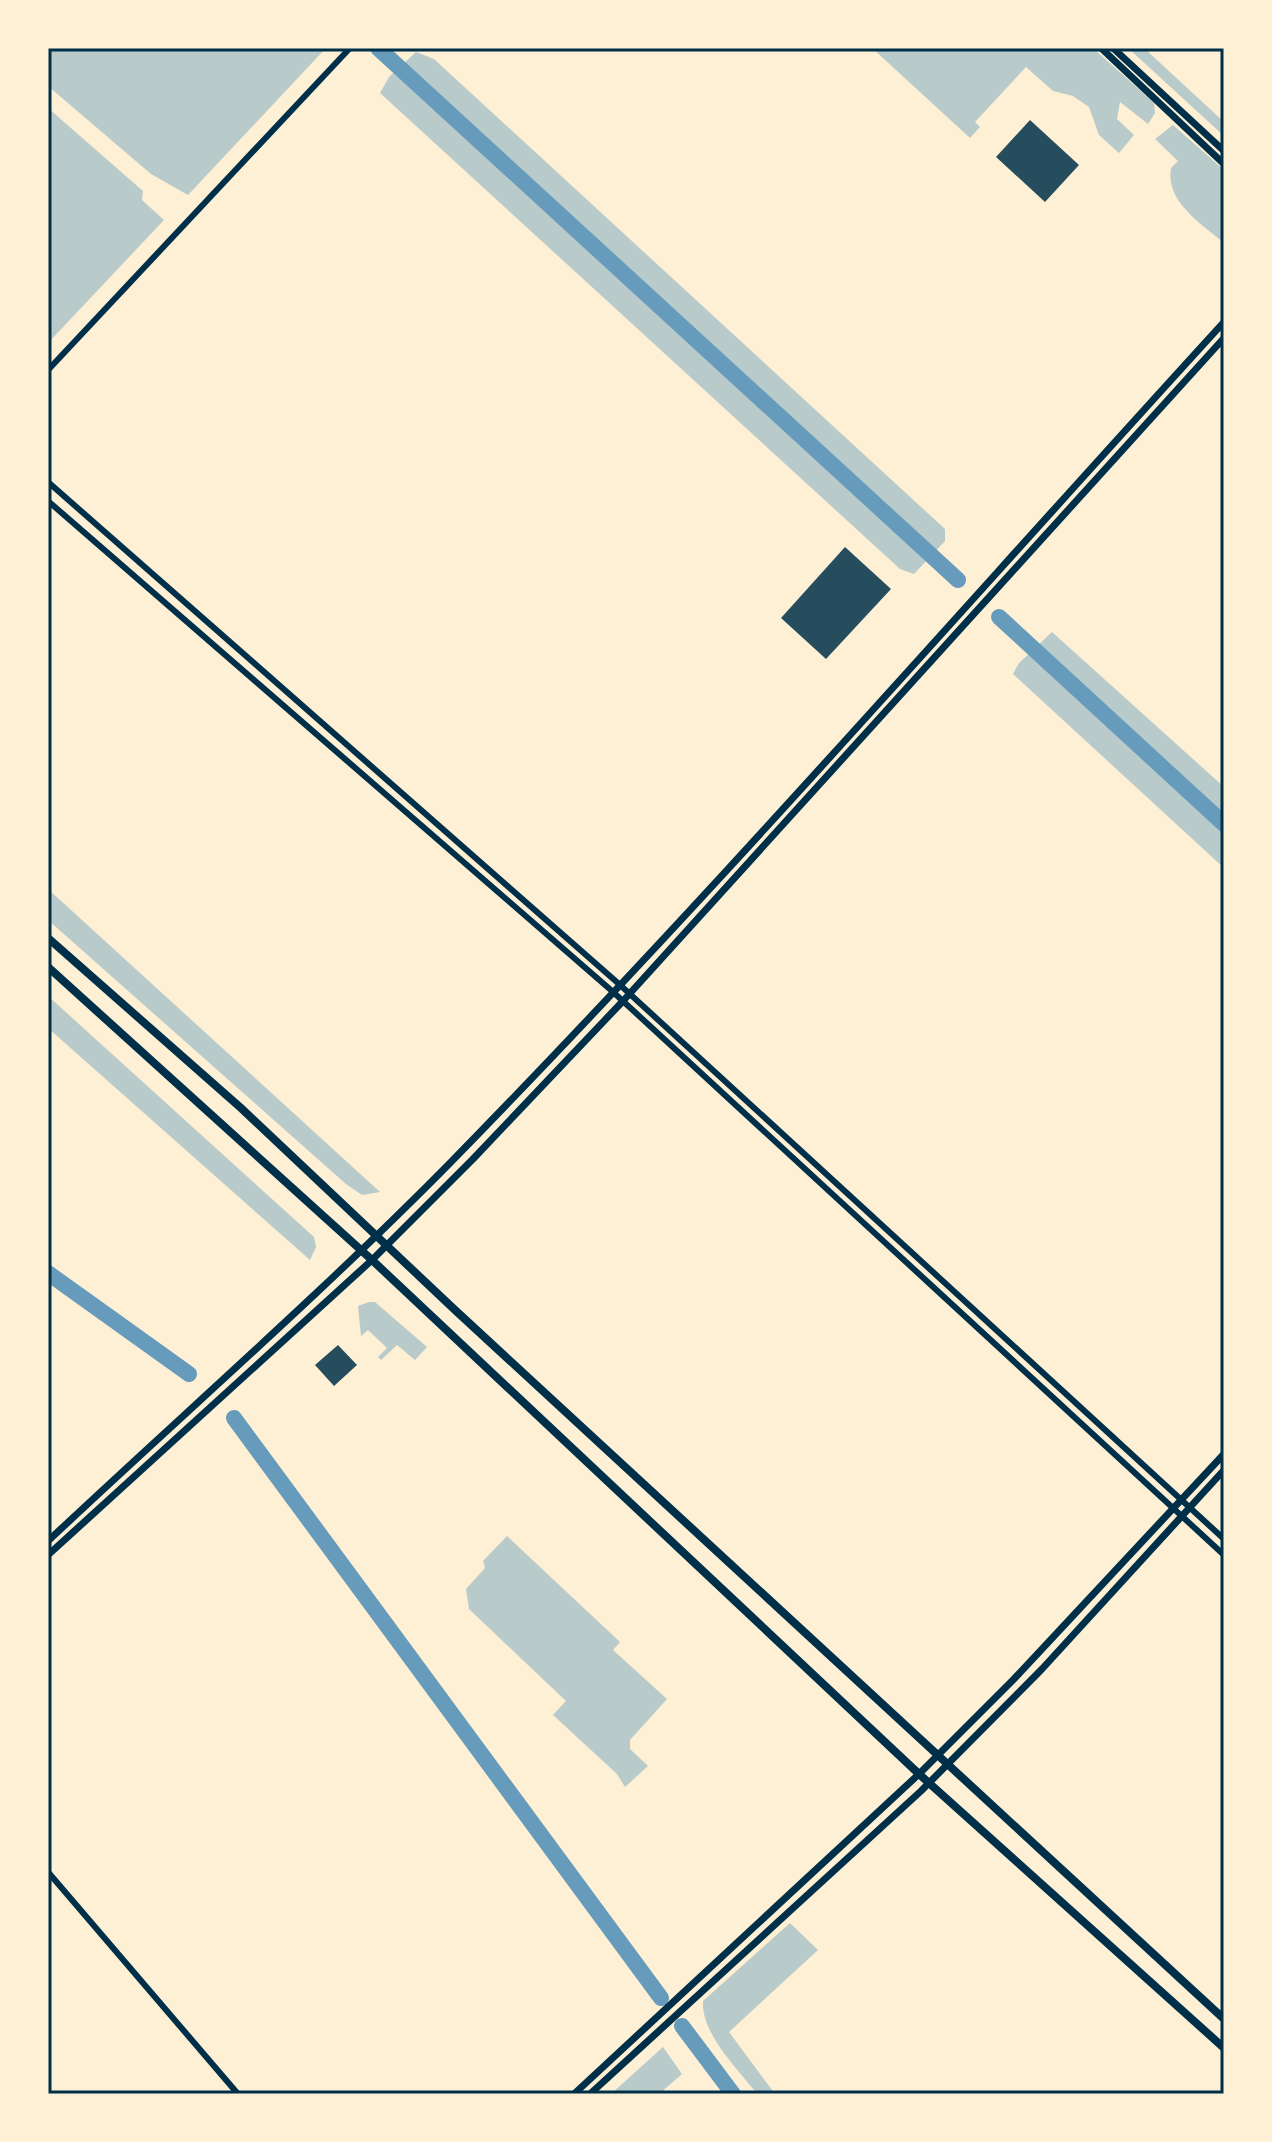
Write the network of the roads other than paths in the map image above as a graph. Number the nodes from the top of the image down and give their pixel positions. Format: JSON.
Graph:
{"nodes":[{"id":1,"x":350,"y":48,"type":"edge"},
{"id":2,"x":1101,"y":48,"type":"edge"},
{"id":3,"x":1113,"y":48,"type":"edge"},
{"id":4,"x":1224,"y":151,"type":"edge"},
{"id":5,"x":1224,"y":164,"type":"edge"},
{"id":6,"x":1224,"y":322,"type":"edge"},
{"id":7,"x":1224,"y":338,"type":"edge"},
{"id":8,"x":48,"y":370,"type":"edge"},
{"id":9,"x":48,"y":482,"type":"edge"},
{"id":10,"x":48,"y":501,"type":"edge"},
{"id":11,"x":48,"y":938,"type":"edge"},
{"id":12,"x":48,"y":967,"type":"edge"},
{"id":13,"x":619,"y":984,"type":"junction"},
{"id":14,"x":612,"y":991,"type":"junction"},
{"id":15,"x":630,"y":994,"type":"junction"},
{"id":16,"x":623,"y":1001,"type":"junction"},
{"id":17,"x":377,"y":1235,"type":"junction"},
{"id":18,"x":387,"y":1246,"type":"junction"},
{"id":19,"x":361,"y":1251,"type":"junction"},
{"id":20,"x":372,"y":1260,"type":"junction"},
{"id":21,"x":1224,"y":1454,"type":"edge"},
{"id":22,"x":1224,"y":1470,"type":"edge"},
{"id":23,"x":1182,"y":1500,"type":"junction"},
{"id":24,"x":1190,"y":1507,"type":"junction"},
{"id":25,"x":1174,"y":1508,"type":"junction"},
{"id":26,"x":1182,"y":1516,"type":"junction"},
{"id":27,"x":1224,"y":1539,"type":"edge"},
{"id":28,"x":48,"y":1541,"type":"edge"},
{"id":29,"x":48,"y":1555,"type":"edge"},
{"id":30,"x":1224,"y":1555,"type":"edge"},
{"id":31,"x":939,"y":1754,"type":"junction"},
{"id":32,"x":949,"y":1763,"type":"junction"},
{"id":33,"x":919,"y":1774,"type":"junction"},
{"id":34,"x":929,"y":1783,"type":"junction"},
{"id":35,"x":48,"y":1872,"type":"edge"},
{"id":36,"x":1224,"y":2019,"type":"edge"},
{"id":37,"x":1224,"y":2048,"type":"edge"},
{"id":38,"x":238,"y":2094,"type":"edge"},
{"id":39,"x":574,"y":2094,"type":"edge"},
{"id":40,"x":590,"y":2094,"type":"edge"}],
"edges":[{"from":1,"to":8,"type":"street"},
{"from":2,"to":5,"type":"main road"},
{"from":3,"to":4,"type":"main road"},
{"from":6,"to":13,"type":"main road"},
{"from":7,"to":15,"type":"main road"},
{"from":9,"to":13,"type":"street"},
{"from":10,"to":14,"type":"street"},
{"from":11,"to":17,"type":"main road"},
{"from":12,"to":19,"type":"main road"},
{"from":13,"to":14,"type":"main road"},
{"from":13,"to":15,"type":"street"},
{"from":14,"to":16,"type":"street"},
{"from":14,"to":17,"type":"main road"},
{"from":15,"to":16,"type":"main road"},
{"from":15,"to":23,"type":"street"},
{"from":16,"to":18,"type":"main road"},
{"from":16,"to":25,"type":"street"},
{"from":17,"to":18,"type":"main road"},
{"from":17,"to":19,"type":"main road"},
{"from":18,"to":20,"type":"main road"},
{"from":18,"to":31,"type":"main road"},
{"from":19,"to":20,"type":"main road"},
{"from":19,"to":28,"type":"main road"},
{"from":20,"to":29,"type":"main road"},
{"from":20,"to":33,"type":"main road"},
{"from":21,"to":23,"type":"main road"},
{"from":22,"to":24,"type":"main road"},
{"from":23,"to":24,"type":"street"},
{"from":23,"to":25,"type":"main road"},
{"from":24,"to":26,"type":"main road"},
{"from":24,"to":27,"type":"street"},
{"from":25,"to":26,"type":"street"},
{"from":25,"to":31,"type":"main road"},
{"from":26,"to":30,"type":"street"},
{"from":26,"to":32,"type":"main road"},
{"from":31,"to":32,"type":"main road"},
{"from":31,"to":33,"type":"main road"},
{"from":32,"to":34,"type":"main road"},
{"from":32,"to":36,"type":"main road"},
{"from":33,"to":34,"type":"main road"},
{"from":33,"to":39,"type":"main road"},
{"from":34,"to":37,"type":"main road"},
{"from":34,"to":40,"type":"main road"},
{"from":35,"to":38,"type":"street"}]}
